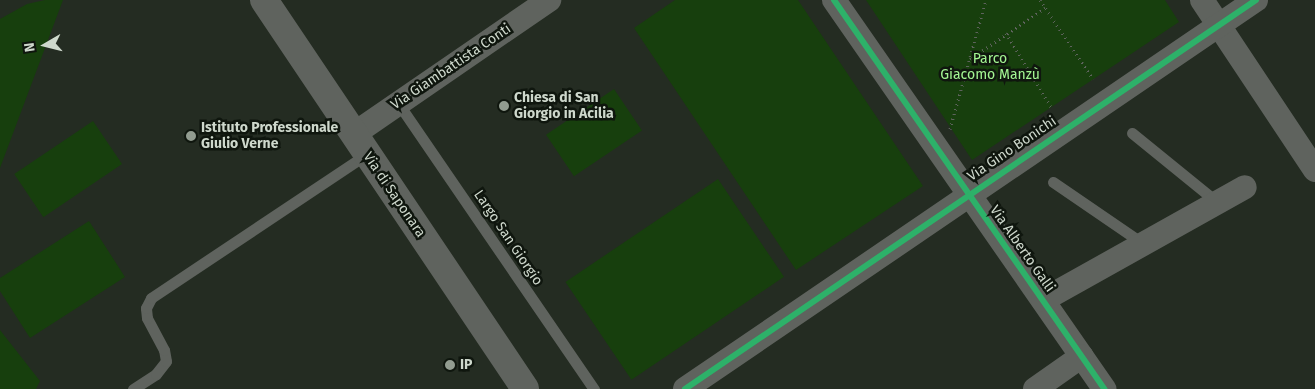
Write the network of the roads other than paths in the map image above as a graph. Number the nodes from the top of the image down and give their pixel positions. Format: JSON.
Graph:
{"nodes":[{"id":1,"x":264,"y":0,"type":"edge"},
{"id":2,"x":549,"y":0,"type":"edge"},
{"id":3,"x":834,"y":0,"type":"edge"},
{"id":4,"x":1202,"y":0,"type":"edge"},
{"id":5,"x":1256,"y":0,"type":"edge"},
{"id":6,"x":1218,"y":24,"type":"junction"},
{"id":7,"x":398,"y":103,"type":"junction"},
{"id":8,"x":1132,"y":132,"type":"dead end"},
{"id":9,"x":360,"y":144,"type":"junction"},
{"id":10,"x":1315,"y":170,"type":"edge"},
{"id":11,"x":1053,"y":182,"type":"dead end"},
{"id":12,"x":1245,"y":187,"type":"dead end"},
{"id":13,"x":969,"y":194,"type":"junction"},
{"id":14,"x":1217,"y":202,"type":"junction"},
{"id":15,"x":1142,"y":243,"type":"junction"},
{"id":16,"x":1043,"y":300,"type":"junction"},
{"id":17,"x":1082,"y":356,"type":"junction"},
{"id":18,"x":133,"y":389,"type":"edge"},
{"id":19,"x":525,"y":389,"type":"edge"},
{"id":20,"x":594,"y":389,"type":"edge"},
{"id":21,"x":685,"y":389,"type":"edge"},
{"id":22,"x":1034,"y":389,"type":"edge"},
{"id":23,"x":1104,"y":389,"type":"edge"}],
"edges":[{"from":1,"to":9,"type":"street","name":"Via di Saponara"},
{"from":2,"to":7,"type":"street","name":"Via Giambattista Conti"},
{"from":3,"to":13,"type":"street","name":"Via Alberto Galli"},
{"from":4,"to":6,"type":"street"},
{"from":5,"to":6,"type":"street","name":"Via Gino Bonichi"},
{"from":6,"to":10,"type":"street"},
{"from":6,"to":13,"type":"street","name":"Via Gino Bonichi"},
{"from":7,"to":9,"type":"street","name":"Via Giambattista Conti"},
{"from":7,"to":20,"type":"lane","name":"Largo San Giorgio"},
{"from":8,"to":14,"type":"lane"},
{"from":9,"to":18,"type":"lane"},
{"from":9,"to":19,"type":"street","name":"Via di Saponara"},
{"from":11,"to":15,"type":"lane"},
{"from":12,"to":14,"type":"street"},
{"from":13,"to":16,"type":"street","name":"Via Alberto Galli"},
{"from":13,"to":21,"type":"street","name":"Via Gino Bonichi"},
{"from":14,"to":15,"type":"street"},
{"from":15,"to":16,"type":"street"},
{"from":16,"to":17,"type":"street","name":"Via Alberto Galli"},
{"from":17,"to":22,"type":"street"},
{"from":17,"to":23,"type":"street","name":"Via Alberto Galli"}]}
